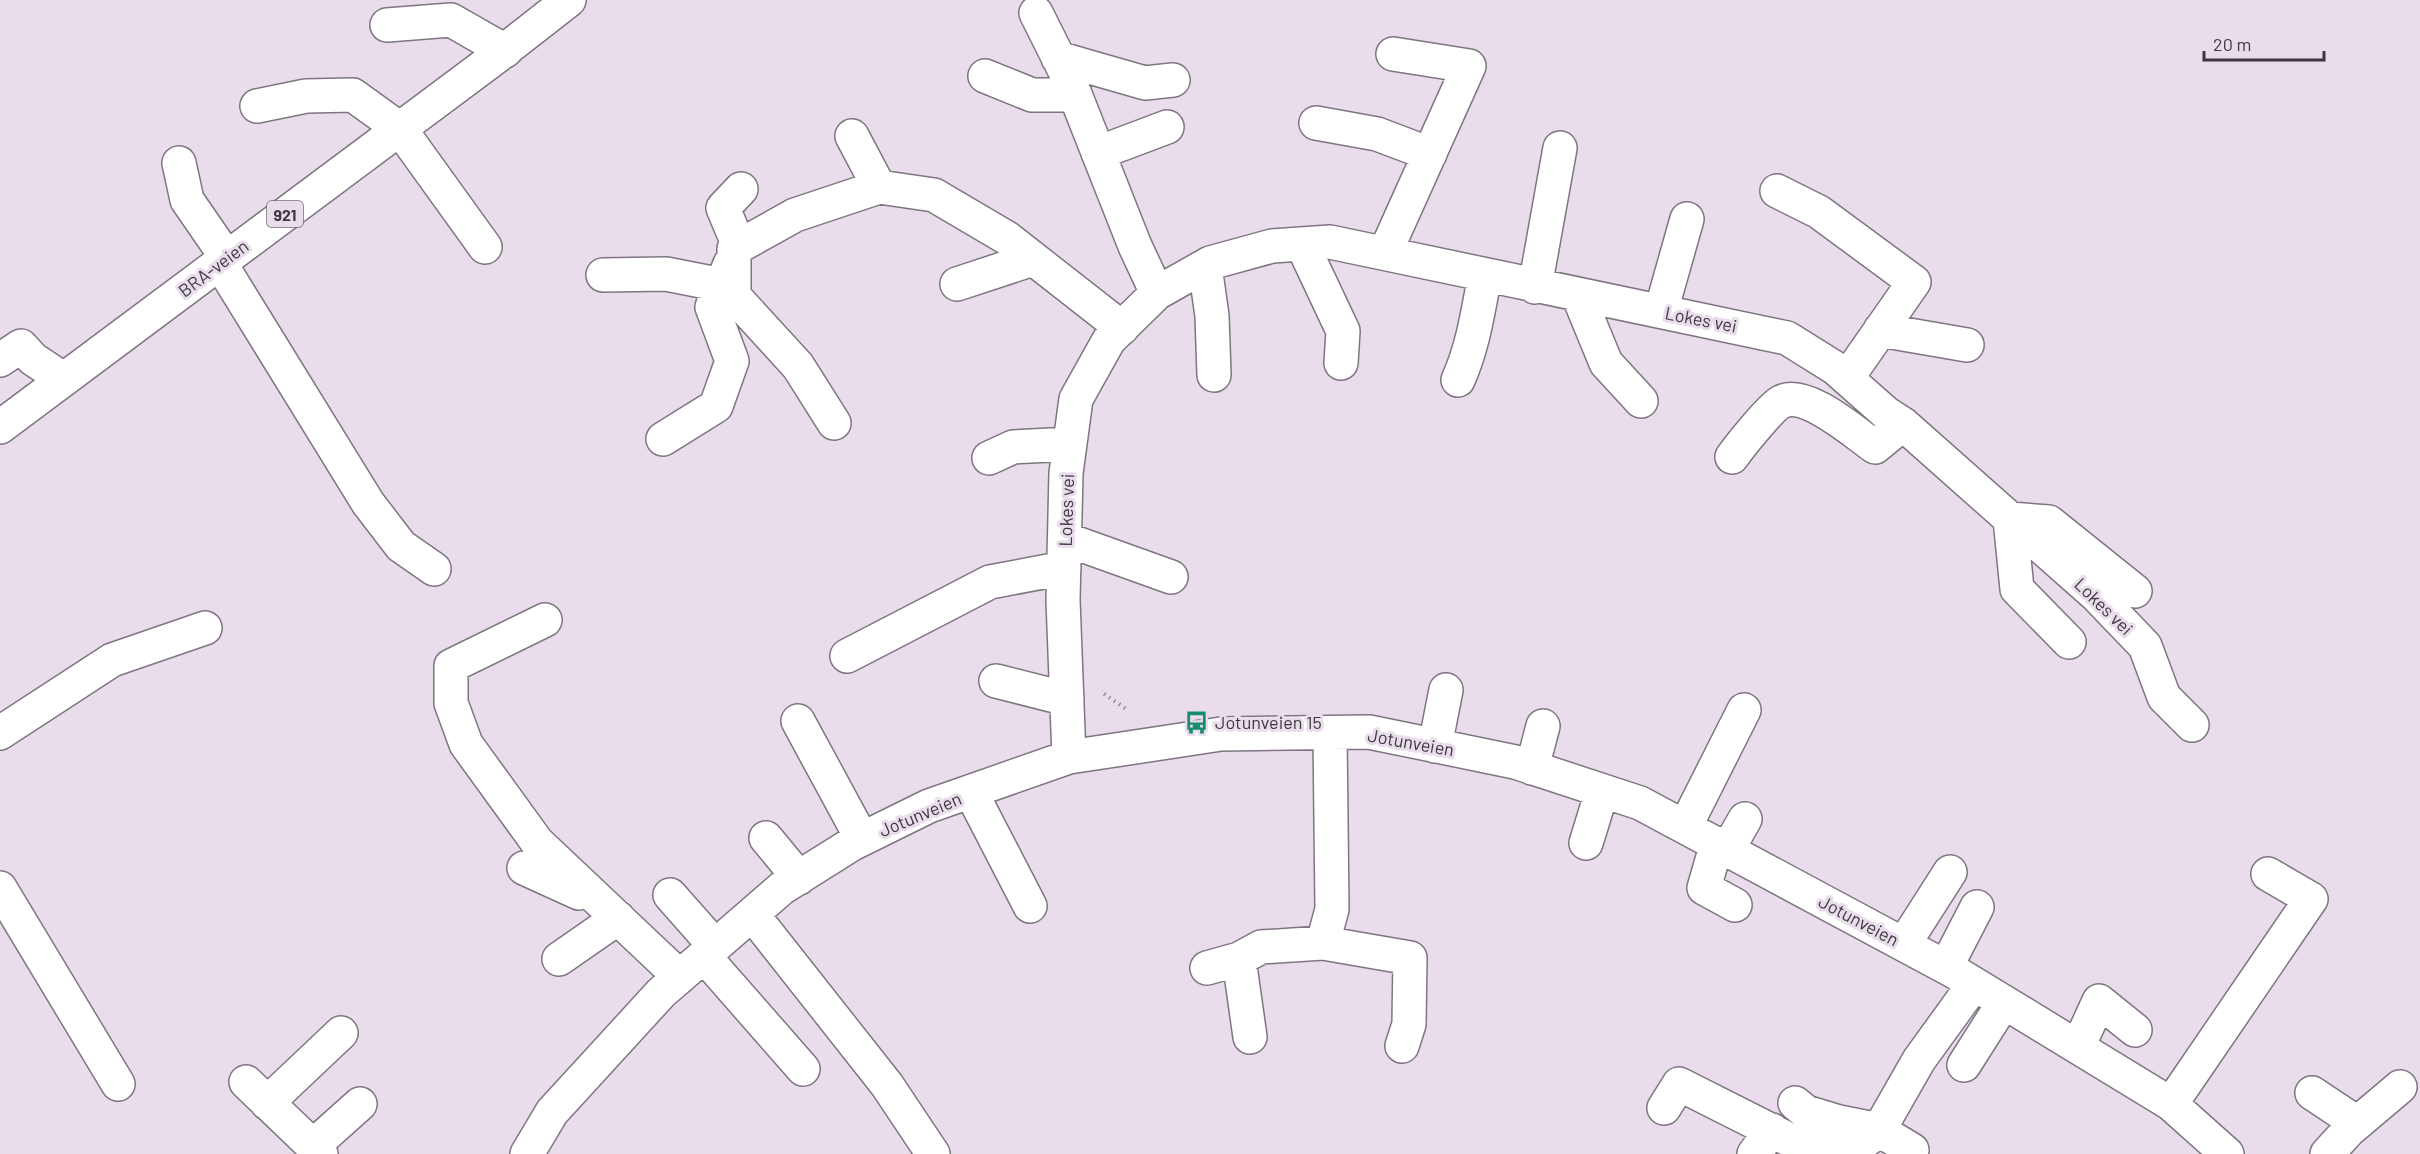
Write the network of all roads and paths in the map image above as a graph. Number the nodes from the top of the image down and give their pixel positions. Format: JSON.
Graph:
{"nodes":[{"id":1,"x":569,"y":0,"type":"edge"},
{"id":2,"x":1036,"y":13,"type":"dead end"},
{"id":3,"x":387,"y":25,"type":"dead end"},
{"id":4,"x":505,"y":51,"type":"junction"},
{"id":5,"x":1393,"y":54,"type":"dead end"},
{"id":6,"x":1058,"y":58,"type":"junction"},
{"id":7,"x":985,"y":76,"type":"dead end"},
{"id":8,"x":1173,"y":80,"type":"dead end"},
{"id":9,"x":1075,"y":95,"type":"junction"},
{"id":10,"x":256,"y":106,"type":"dead end"},
{"id":11,"x":1316,"y":123,"type":"dead end"},
{"id":12,"x":1167,"y":127,"type":"dead end"},
{"id":13,"x":400,"y":129,"type":"junction"},
{"id":14,"x":852,"y":136,"type":"dead end"},
{"id":15,"x":1560,"y":148,"type":"dead end"},
{"id":16,"x":1098,"y":153,"type":"junction"},
{"id":17,"x":1430,"y":154,"type":"junction"},
{"id":18,"x":179,"y":163,"type":"dead end"},
{"id":19,"x":879,"y":187,"type":"junction"},
{"id":20,"x":741,"y":189,"type":"dead end"},
{"id":21,"x":1777,"y":191,"type":"dead end"},
{"id":22,"x":1687,"y":219,"type":"dead end"},
{"id":23,"x":1302,"y":244,"type":"junction"},
{"id":24,"x":485,"y":247,"type":"dead end"},
{"id":25,"x":1385,"y":253,"type":"junction"},
{"id":26,"x":1034,"y":259,"type":"junction"},
{"id":27,"x":223,"y":260,"type":"junction"},
{"id":28,"x":731,"y":263,"type":"junction"},
{"id":29,"x":1226,"y":267,"type":"junction"},
{"id":30,"x":603,"y":275,"type":"dead end"},
{"id":31,"x":1485,"y":275,"type":"junction"},
{"id":32,"x":957,"y":284,"type":"dead end"},
{"id":33,"x":1535,"y":287,"type":"junction"},
{"id":34,"x":1157,"y":293,"type":"junction"},
{"id":35,"x":1578,"y":295,"type":"junction"},
{"id":36,"x":1661,"y":311,"type":"junction"},
{"id":37,"x":1122,"y":328,"type":"junction"},
{"id":38,"x":1880,"y":330,"type":"junction"},
{"id":39,"x":1967,"y":345,"type":"dead end"},
{"id":40,"x":0,"y":360,"type":"edge"},
{"id":41,"x":1341,"y":363,"type":"dead end"},
{"id":42,"x":1214,"y":375,"type":"dead end"},
{"id":43,"x":1847,"y":378,"type":"junction"},
{"id":44,"x":63,"y":380,"type":"junction"},
{"id":45,"x":1458,"y":380,"type":"dead end"},
{"id":46,"x":1641,"y":401,"type":"dead end"},
{"id":47,"x":834,"y":423,"type":"dead end"},
{"id":48,"x":1903,"y":424,"type":"junction"},
{"id":49,"x":0,"y":427,"type":"edge"},
{"id":50,"x":663,"y":439,"type":"dead end"},
{"id":51,"x":1070,"y":444,"type":"junction"},
{"id":52,"x":1732,"y":457,"type":"dead end"},
{"id":53,"x":989,"y":458,"type":"dead end"},
{"id":54,"x":2010,"y":519,"type":"junction"},
{"id":55,"x":1065,"y":554,"type":"junction"},
{"id":56,"x":434,"y":570,"type":"dead end"},
{"id":57,"x":1171,"y":577,"type":"dead end"},
{"id":58,"x":2135,"y":591,"type":"dead end"},
{"id":59,"x":545,"y":620,"type":"dead end"},
{"id":60,"x":205,"y":627,"type":"dead end"},
{"id":61,"x":2069,"y":642,"type":"dead end"},
{"id":62,"x":847,"y":656,"type":"dead end"},
{"id":63,"x":996,"y":681,"type":"dead end"},
{"id":64,"x":1446,"y":690,"type":"dead end"},
{"id":65,"x":1067,"y":699,"type":"junction"},
{"id":66,"x":1744,"y":710,"type":"dead end"},
{"id":67,"x":798,"y":721,"type":"dead end"},
{"id":68,"x":2192,"y":725,"type":"dead end"},
{"id":69,"x":1543,"y":726,"type":"dead end"},
{"id":70,"x":1330,"y":732,"type":"junction"},
{"id":71,"x":0,"y":733,"type":"edge"},
{"id":72,"x":1435,"y":746,"type":"junction"},
{"id":73,"x":1069,"y":757,"type":"junction"},
{"id":74,"x":1532,"y":768,"type":"junction"},
{"id":75,"x":1602,"y":790,"type":"junction"},
{"id":76,"x":971,"y":792,"type":"junction"},
{"id":77,"x":1746,"y":819,"type":"dead end"},
{"id":78,"x":1685,"y":827,"type":"junction"},
{"id":79,"x":766,"y":837,"type":"dead end"},
{"id":80,"x":862,"y":839,"type":"junction"},
{"id":81,"x":1586,"y":843,"type":"dead end"},
{"id":82,"x":1723,"y":846,"type":"junction"},
{"id":83,"x":524,"y":868,"type":"dead end"},
{"id":84,"x":1950,"y":872,"type":"dead end"},
{"id":85,"x":2268,"y":874,"type":"dead end"},
{"id":86,"x":799,"y":878,"type":"junction"},
{"id":87,"x":0,"y":888,"type":"edge"},
{"id":88,"x":670,"y":895,"type":"dead end"},
{"id":89,"x":1735,"y":905,"type":"dead end"},
{"id":90,"x":1030,"y":906,"type":"dead end"},
{"id":91,"x":1977,"y":906,"type":"dead end"},
{"id":92,"x":610,"y":911,"type":"junction"},
{"id":93,"x":752,"y":914,"type":"junction"},
{"id":94,"x":1323,"y":943,"type":"junction"},
{"id":95,"x":1904,"y":944,"type":"junction"},
{"id":96,"x":710,"y":951,"type":"junction"},
{"id":97,"x":559,"y":959,"type":"dead end"},
{"id":98,"x":1239,"y":959,"type":"junction"},
{"id":99,"x":1946,"y":967,"type":"junction"},
{"id":100,"x":1207,"y":968,"type":"dead end"},
{"id":101,"x":680,"y":977,"type":"junction"},
{"id":102,"x":1974,"y":984,"type":"junction"},
{"id":103,"x":2004,"y":1002,"type":"junction"},
{"id":104,"x":2135,"y":1030,"type":"dead end"},
{"id":105,"x":341,"y":1033,"type":"dead end"},
{"id":106,"x":1250,"y":1037,"type":"dead end"},
{"id":107,"x":1402,"y":1046,"type":"dead end"},
{"id":108,"x":2078,"y":1047,"type":"junction"},
{"id":109,"x":1964,"y":1065,"type":"dead end"},
{"id":110,"x":803,"y":1070,"type":"dead end"},
{"id":111,"x":118,"y":1084,"type":"dead end"},
{"id":112,"x":2400,"y":1087,"type":"dead end"},
{"id":113,"x":2312,"y":1093,"type":"dead end"},
{"id":114,"x":1795,"y":1103,"type":"dead end"},
{"id":115,"x":360,"y":1104,"type":"dead end"},
{"id":116,"x":2170,"y":1104,"type":"junction"},
{"id":117,"x":1664,"y":1108,"type":"dead end"},
{"id":118,"x":2357,"y":1123,"type":"junction"},
{"id":119,"x":1763,"y":1142,"type":"edge"},
{"id":120,"x":1863,"y":1144,"type":"edge"},
{"id":121,"x":317,"y":1150,"type":"edge"},
{"id":122,"x":1912,"y":1150,"type":"dead end"},
{"id":123,"x":2224,"y":1153,"type":"edge"},
{"id":124,"x":527,"y":1154,"type":"edge"},
{"id":125,"x":933,"y":1154,"type":"edge"},
{"id":126,"x":2327,"y":1154,"type":"edge"}],
"edges":[{"from":1,"to":4,"type":"street","name":"BRA-veien","number":"921"},
{"from":2,"to":6,"type":"street"},
{"from":3,"to":4,"type":"street"},
{"from":4,"to":13,"type":"street","name":"BRA-veien","number":"921"},
{"from":5,"to":17,"type":"street"},
{"from":6,"to":8,"type":"street"},
{"from":6,"to":9,"type":"street"},
{"from":7,"to":9,"type":"street"},
{"from":9,"to":16,"type":"street"},
{"from":10,"to":13,"type":"street"},
{"from":11,"to":17,"type":"street"},
{"from":12,"to":16,"type":"street"},
{"from":13,"to":24,"type":"street"},
{"from":13,"to":27,"type":"street","name":"BRA-veien","number":"921"},
{"from":14,"to":19,"type":"street"},
{"from":15,"to":33,"type":"street"},
{"from":16,"to":34,"type":"street"},
{"from":17,"to":25,"type":"street"},
{"from":18,"to":27,"type":"street"},
{"from":19,"to":26,"type":"street"},
{"from":19,"to":28,"type":"street"},
{"from":20,"to":28,"type":"street"},
{"from":21,"to":38,"type":"street"},
{"from":22,"to":36,"type":"street"},
{"from":23,"to":25,"type":"street","name":"Lokes vei"},
{"from":23,"to":29,"type":"street","name":"Lokes vei"},
{"from":23,"to":41,"type":"street"},
{"from":25,"to":31,"type":"street","name":"Lokes vei"},
{"from":26,"to":32,"type":"street"},
{"from":26,"to":37,"type":"street"},
{"from":27,"to":44,"type":"street","name":"BRA-veien","number":"921"},
{"from":27,"to":56,"type":"street"},
{"from":28,"to":30,"type":"street"},
{"from":28,"to":47,"type":"street"},
{"from":28,"to":50,"type":"street"},
{"from":29,"to":34,"type":"street","name":"Lokes vei"},
{"from":29,"to":42,"type":"street"},
{"from":31,"to":33,"type":"street","name":"Lokes vei"},
{"from":31,"to":45,"type":"street"},
{"from":33,"to":35,"type":"street","name":"Lokes vei"},
{"from":34,"to":37,"type":"street","name":"Lokes vei"},
{"from":35,"to":36,"type":"street","name":"Lokes vei"},
{"from":35,"to":46,"type":"street"},
{"from":36,"to":43,"type":"street","name":"Lokes vei"},
{"from":37,"to":51,"type":"street","name":"Lokes vei"},
{"from":38,"to":39,"type":"street"},
{"from":38,"to":43,"type":"street"},
{"from":40,"to":44,"type":"street"},
{"from":43,"to":48,"type":"street","name":"Lokes vei"},
{"from":44,"to":49,"type":"street","name":"BRA-veien","number":"921"},
{"from":48,"to":52,"type":"street"},
{"from":48,"to":54,"type":"street","name":"Lokes vei"},
{"from":51,"to":53,"type":"street"},
{"from":51,"to":55,"type":"street","name":"Lokes vei"},
{"from":54,"to":58,"type":"street"},
{"from":54,"to":61,"type":"street"},
{"from":54,"to":68,"type":"street","name":"Lokes vei"},
{"from":55,"to":57,"type":"street"},
{"from":55,"to":62,"type":"street"},
{"from":55,"to":65,"type":"street","name":"Lokes vei"},
{"from":59,"to":92,"type":"street"},
{"from":60,"to":71,"type":"street"},
{"from":63,"to":65,"type":"street"},
{"from":64,"to":72,"type":"street"},
{"from":65,"to":73,"type":"street","name":"Lokes vei"},
{"from":66,"to":78,"type":"street"},
{"from":67,"to":80,"type":"street"},
{"from":69,"to":74,"type":"street"},
{"from":70,"to":72,"type":"street","name":"Jotunveien"},
{"from":70,"to":73,"type":"street","name":"Jotunveien"},
{"from":70,"to":94,"type":"street"},
{"from":72,"to":74,"type":"street","name":"Jotunveien"},
{"from":73,"to":76,"type":"street","name":"Jotunveien"},
{"from":74,"to":75,"type":"street","name":"Jotunveien"},
{"from":75,"to":78,"type":"street","name":"Jotunveien"},
{"from":75,"to":81,"type":"street"},
{"from":76,"to":80,"type":"street","name":"Jotunveien"},
{"from":76,"to":90,"type":"street"},
{"from":77,"to":82,"type":"street"},
{"from":78,"to":82,"type":"street","name":"Jotunveien"},
{"from":79,"to":86,"type":"street"},
{"from":80,"to":86,"type":"street","name":"Jotunveien"},
{"from":82,"to":89,"type":"street"},
{"from":82,"to":95,"type":"street","name":"Jotunveien"},
{"from":83,"to":92,"type":"street"},
{"from":84,"to":95,"type":"street"},
{"from":85,"to":116,"type":"street"},
{"from":86,"to":93,"type":"street","name":"Jotunveien"},
{"from":87,"to":111,"type":"street"},
{"from":88,"to":96,"type":"street"},
{"from":91,"to":99,"type":"street"},
{"from":92,"to":97,"type":"street"},
{"from":92,"to":101,"type":"street"},
{"from":93,"to":96,"type":"street","name":"Jotunveien"},
{"from":93,"to":125,"type":"street"},
{"from":94,"to":98,"type":"street"},
{"from":94,"to":107,"type":"street"},
{"from":95,"to":99,"type":"street","name":"Jotunveien"},
{"from":96,"to":101,"type":"street","name":"Jotunveien"},
{"from":96,"to":110,"type":"street"},
{"from":98,"to":100,"type":"street"},
{"from":98,"to":106,"type":"street"},
{"from":99,"to":102,"type":"street","name":"Jotunveien"},
{"from":101,"to":124,"type":"street","name":"Jotunveien"},
{"from":102,"to":103,"type":"street","name":"Jotunveien"},
{"from":102,"to":120,"type":"street"},
{"from":103,"to":108,"type":"street","name":"Jotunveien"},
{"from":103,"to":109,"type":"street"},
{"from":104,"to":108,"type":"street"},
{"from":105,"to":121,"type":"street"},
{"from":108,"to":116,"type":"street","name":"Jotunveien"},
{"from":112,"to":118,"type":"street"},
{"from":113,"to":118,"type":"street"},
{"from":114,"to":120,"type":"street"},
{"from":115,"to":121,"type":"street"},
{"from":116,"to":123,"type":"street","name":"Jotunveien"},
{"from":117,"to":119,"type":"street"},
{"from":118,"to":126,"type":"street"},
{"from":119,"to":120,"type":"street"},
{"from":120,"to":122,"type":"street"}]}
